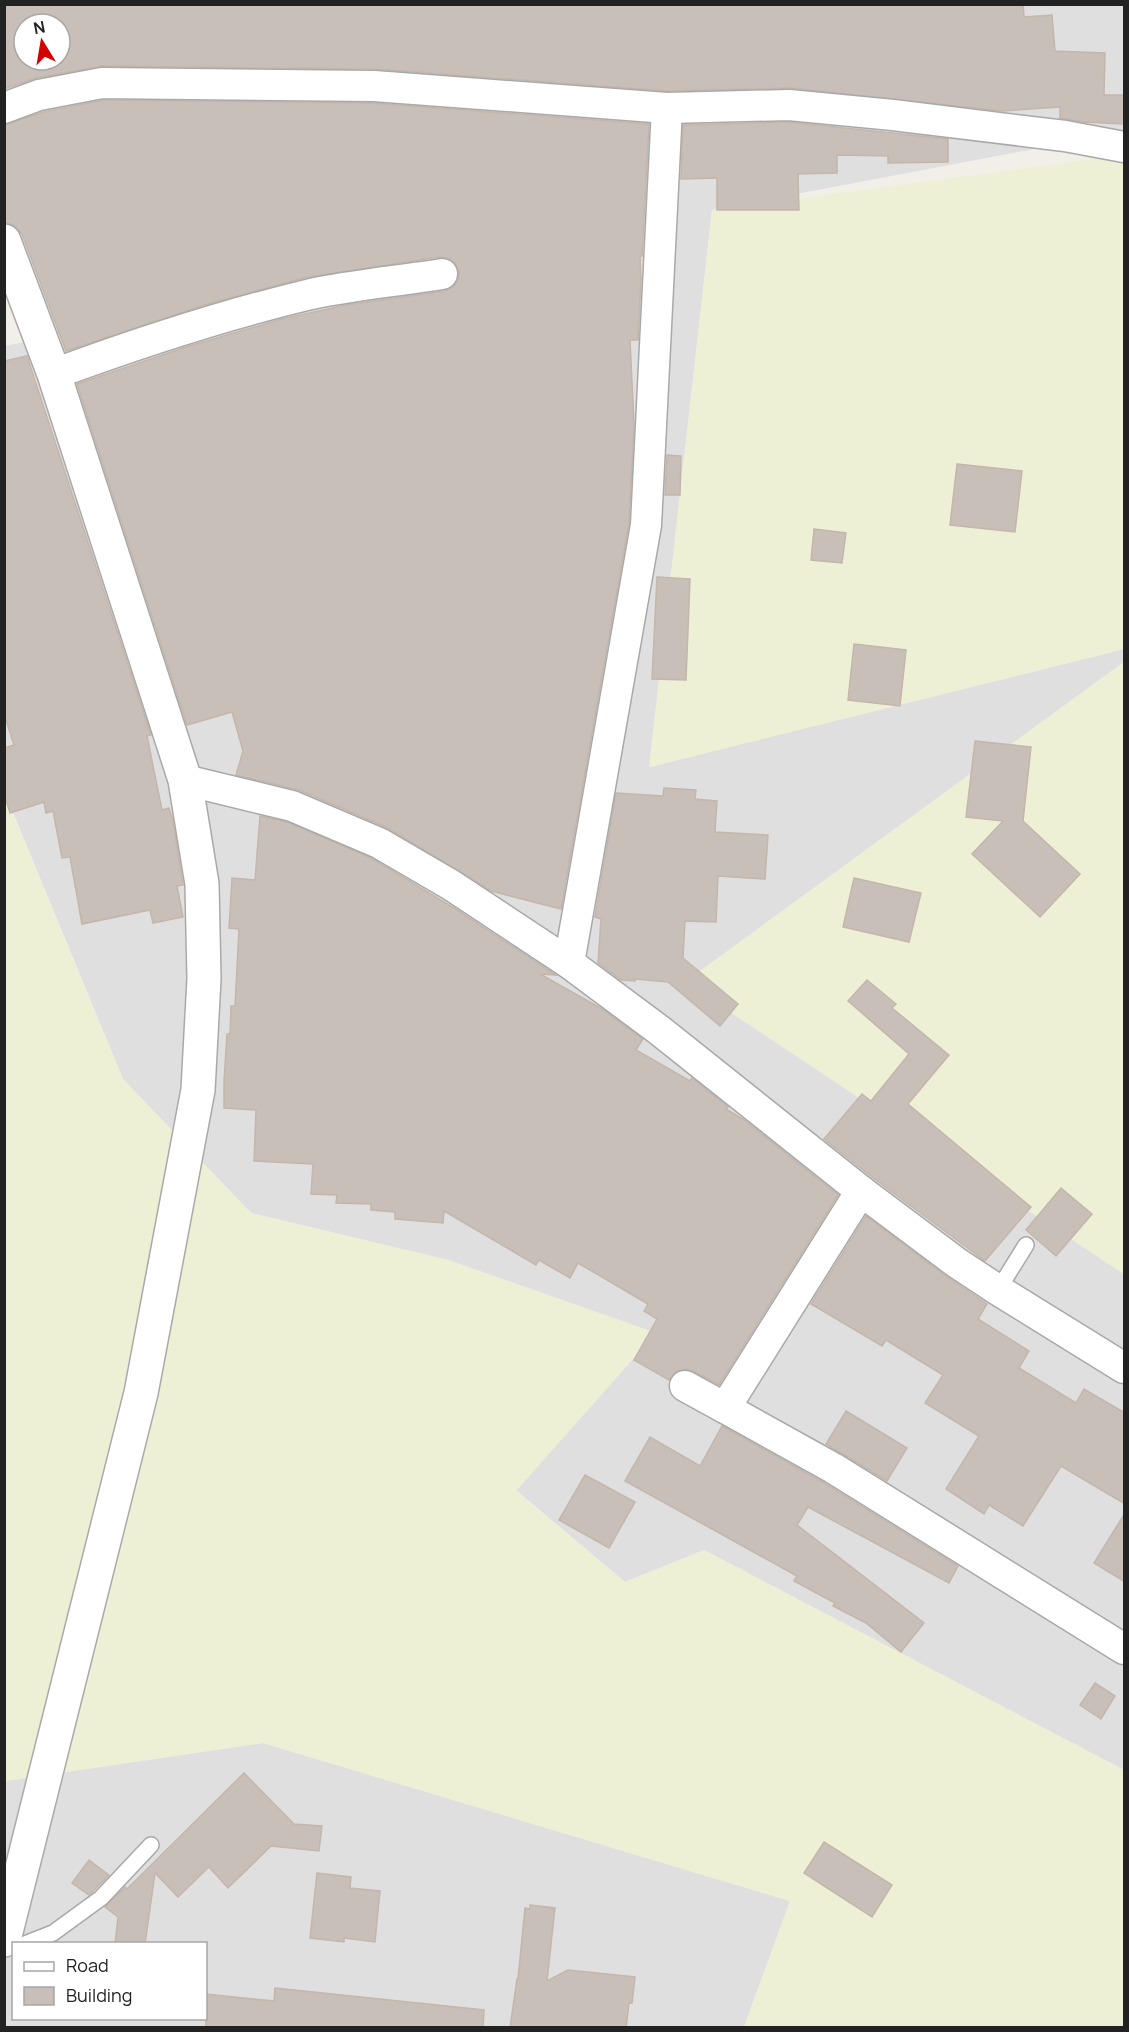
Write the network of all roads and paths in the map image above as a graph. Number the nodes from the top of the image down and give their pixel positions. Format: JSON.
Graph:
{"nodes":[{"id":1,"x":4,"y":108,"type":"edge"},
{"id":2,"x":667,"y":108,"type":"junction"},
{"id":3,"x":1125,"y":147,"type":"edge"},
{"id":4,"x":4,"y":241,"type":"edge"},
{"id":5,"x":442,"y":274,"type":"dead end"},
{"id":6,"x":54,"y":374,"type":"junction"},
{"id":7,"x":185,"y":780,"type":"junction"},
{"id":8,"x":569,"y":963,"type":"junction"},
{"id":9,"x":861,"y":1191,"type":"junction"},
{"id":10,"x":1026,"y":1245,"type":"dead end"},
{"id":11,"x":998,"y":1290,"type":"junction"},
{"id":12,"x":1125,"y":1368,"type":"edge"},
{"id":13,"x":685,"y":1386,"type":"dead end"},
{"id":14,"x":725,"y":1408,"type":"junction"},
{"id":15,"x":1125,"y":1649,"type":"edge"},
{"id":16,"x":151,"y":1845,"type":"dead end"},
{"id":17,"x":4,"y":1940,"type":"edge"},
{"id":18,"x":30,"y":1942,"type":"edge"}],
"edges":[{"from":1,"to":2,"type":"street"},
{"from":2,"to":3,"type":"street"},
{"from":2,"to":8,"type":"street"},
{"from":4,"to":6,"type":"street"},
{"from":5,"to":6,"type":"street"},
{"from":6,"to":7,"type":"street"},
{"from":7,"to":8,"type":"street"},
{"from":7,"to":17,"type":"street"},
{"from":8,"to":9,"type":"street"},
{"from":9,"to":11,"type":"street"},
{"from":9,"to":14,"type":"street"},
{"from":10,"to":11,"type":"lane"},
{"from":11,"to":12,"type":"street"},
{"from":13,"to":14,"type":"street"},
{"from":14,"to":15,"type":"street"},
{"from":16,"to":18,"type":"lane"}]}
